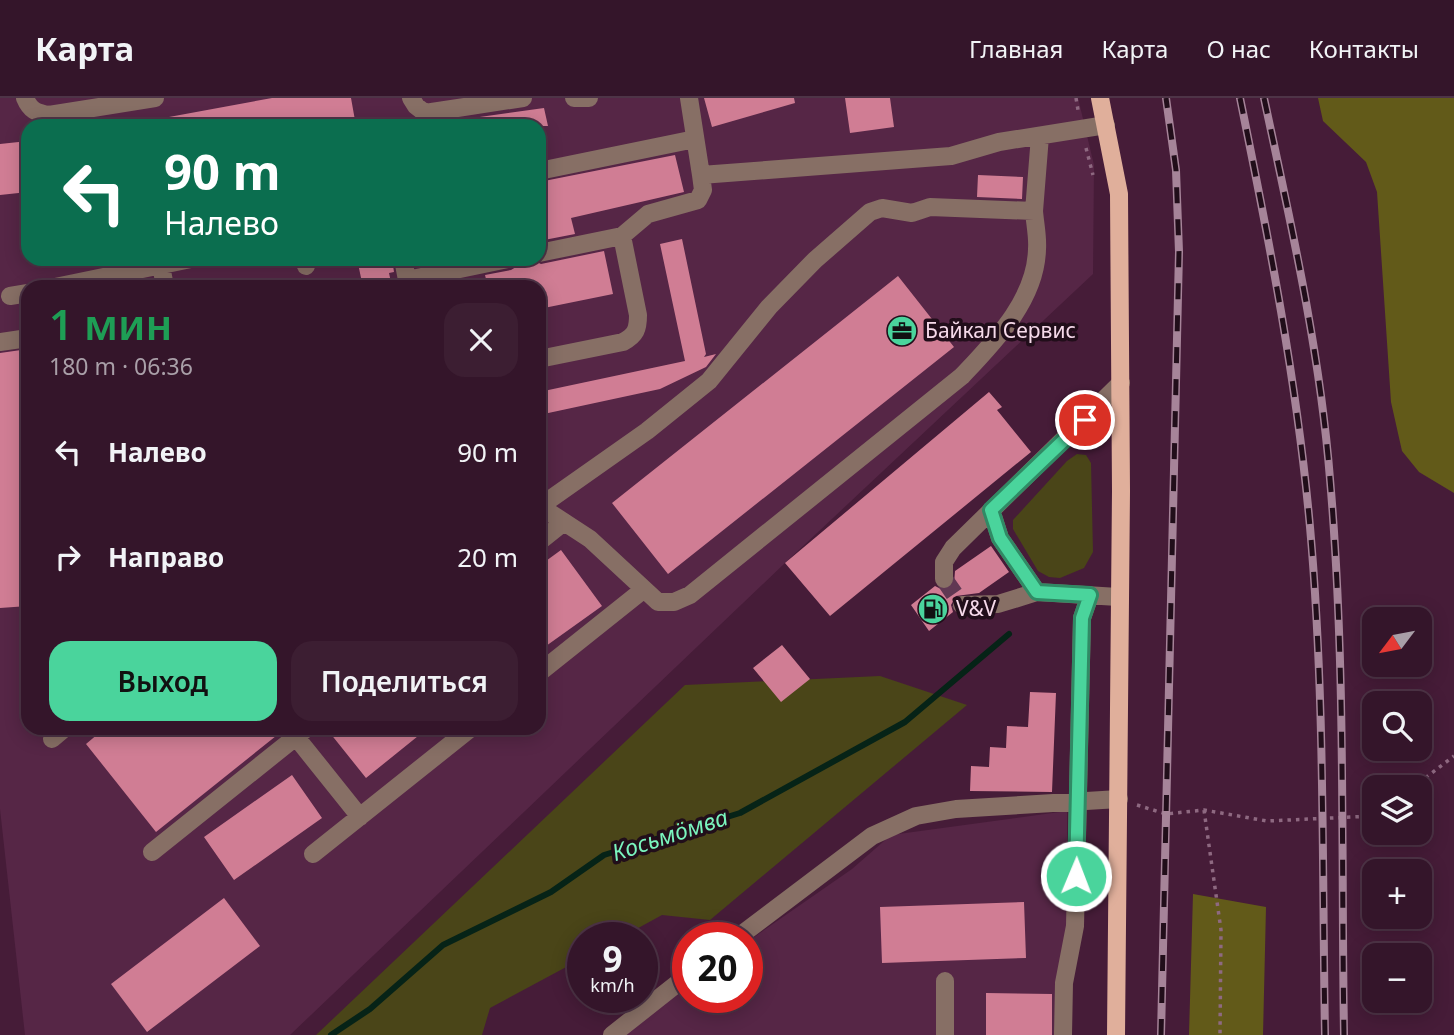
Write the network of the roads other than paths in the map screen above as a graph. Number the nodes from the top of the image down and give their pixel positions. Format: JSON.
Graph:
{"nodes":[{"id":1,"x":26,"y":98,"type":"edge"},
{"id":2,"x":155,"y":98,"type":"edge"},
{"id":3,"x":411,"y":98,"type":"edge"},
{"id":4,"x":523,"y":98,"type":"edge"},
{"id":5,"x":574,"y":98,"type":"edge"},
{"id":6,"x":589,"y":98,"type":"edge"},
{"id":7,"x":689,"y":98,"type":"edge"},
{"id":8,"x":1100,"y":98,"type":"edge"},
{"id":9,"x":75,"y":118,"type":"edge"},
{"id":10,"x":1106,"y":125,"type":"junction"},
{"id":11,"x":1040,"y":136,"type":"junction"},
{"id":12,"x":695,"y":139,"type":"junction"},
{"id":13,"x":546,"y":170,"type":"edge"},
{"id":14,"x":701,"y":176,"type":"junction"},
{"id":15,"x":1034,"y":211,"type":"junction"},
{"id":16,"x":622,"y":236,"type":"junction"},
{"id":17,"x":546,"y":252,"type":"edge"},
{"id":18,"x":156,"y":266,"type":"edge"},
{"id":19,"x":479,"y":266,"type":"edge"},
{"id":20,"x":90,"y":280,"type":"edge"},
{"id":21,"x":420,"y":280,"type":"edge"},
{"id":22,"x":21,"y":339,"type":"edge"},
{"id":23,"x":0,"y":342,"type":"edge"},
{"id":24,"x":546,"y":358,"type":"edge"},
{"id":25,"x":1121,"y":383,"type":"junction"},
{"id":26,"x":546,"y":503,"type":"edge"},
{"id":27,"x":991,"y":510,"type":"junction"},
{"id":28,"x":546,"y":511,"type":"edge"},
{"id":29,"x":564,"y":522,"type":"junction"},
{"id":30,"x":546,"y":536,"type":"edge"},
{"id":31,"x":944,"y":579,"type":"dead end"},
{"id":32,"x":643,"y":590,"type":"junction"},
{"id":33,"x":1037,"y":592,"type":"junction"},
{"id":34,"x":1090,"y":595,"type":"junction"},
{"id":35,"x":1118,"y":597,"type":"junction"},
{"id":36,"x":962,"y":605,"type":"dead end"},
{"id":37,"x":546,"y":667,"type":"edge"},
{"id":38,"x":297,"y":735,"type":"edge"},
{"id":39,"x":303,"y":735,"type":"edge"},
{"id":40,"x":462,"y":735,"type":"edge"},
{"id":41,"x":1119,"y":799,"type":"junction"},
{"id":42,"x":1078,"y":801,"type":"junction"},
{"id":43,"x":360,"y":817,"type":"junction"},
{"id":44,"x":152,"y":852,"type":"dead end"},
{"id":45,"x":313,"y":855,"type":"dead end"},
{"id":46,"x":758,"y":922,"type":"edge"},
{"id":47,"x":945,"y":981,"type":"dead end"},
{"id":48,"x":672,"y":988,"type":"edge"},
{"id":49,"x":612,"y":1035,"type":"edge"},
{"id":50,"x":945,"y":1035,"type":"edge"},
{"id":51,"x":1063,"y":1035,"type":"edge"},
{"id":52,"x":1115,"y":1035,"type":"edge"}],
"edges":[{"from":1,"to":9,"type":"lane"},
{"from":2,"to":9,"type":"lane"},
{"from":3,"to":4,"type":"lane"},
{"from":5,"to":6,"type":"lane"},
{"from":7,"to":12,"type":"lane"},
{"from":8,"to":10,"type":"main road"},
{"from":10,"to":11,"type":"lane"},
{"from":10,"to":25,"type":"main road"},
{"from":11,"to":14,"type":"lane"},
{"from":11,"to":15,"type":"lane"},
{"from":12,"to":13,"type":"lane"},
{"from":12,"to":14,"type":"lane"},
{"from":14,"to":16,"type":"lane"},
{"from":15,"to":26,"type":"lane"},
{"from":15,"to":32,"type":"lane"},
{"from":16,"to":17,"type":"lane"},
{"from":16,"to":24,"type":"lane"},
{"from":18,"to":20,"type":"lane"},
{"from":19,"to":21,"type":"lane"},
{"from":22,"to":23,"type":"lane"},
{"from":25,"to":27,"type":"lane"},
{"from":25,"to":35,"type":"main road"},
{"from":27,"to":31,"type":"lane"},
{"from":27,"to":33,"type":"lane"},
{"from":28,"to":29,"type":"lane"},
{"from":29,"to":30,"type":"lane"},
{"from":29,"to":32,"type":"lane"},
{"from":32,"to":37,"type":"lane"},
{"from":33,"to":34,"type":"lane"},
{"from":33,"to":36,"type":"lane"},
{"from":34,"to":35,"type":"lane"},
{"from":34,"to":42,"type":"lane"},
{"from":35,"to":41,"type":"main road"},
{"from":38,"to":44,"type":"lane"},
{"from":39,"to":43,"type":"lane"},
{"from":40,"to":43,"type":"lane"},
{"from":41,"to":42,"type":"lane"},
{"from":41,"to":52,"type":"main road"},
{"from":42,"to":46,"type":"lane"},
{"from":42,"to":51,"type":"lane"},
{"from":43,"to":45,"type":"lane"},
{"from":47,"to":50,"type":"lane"},
{"from":48,"to":49,"type":"lane"}]}
